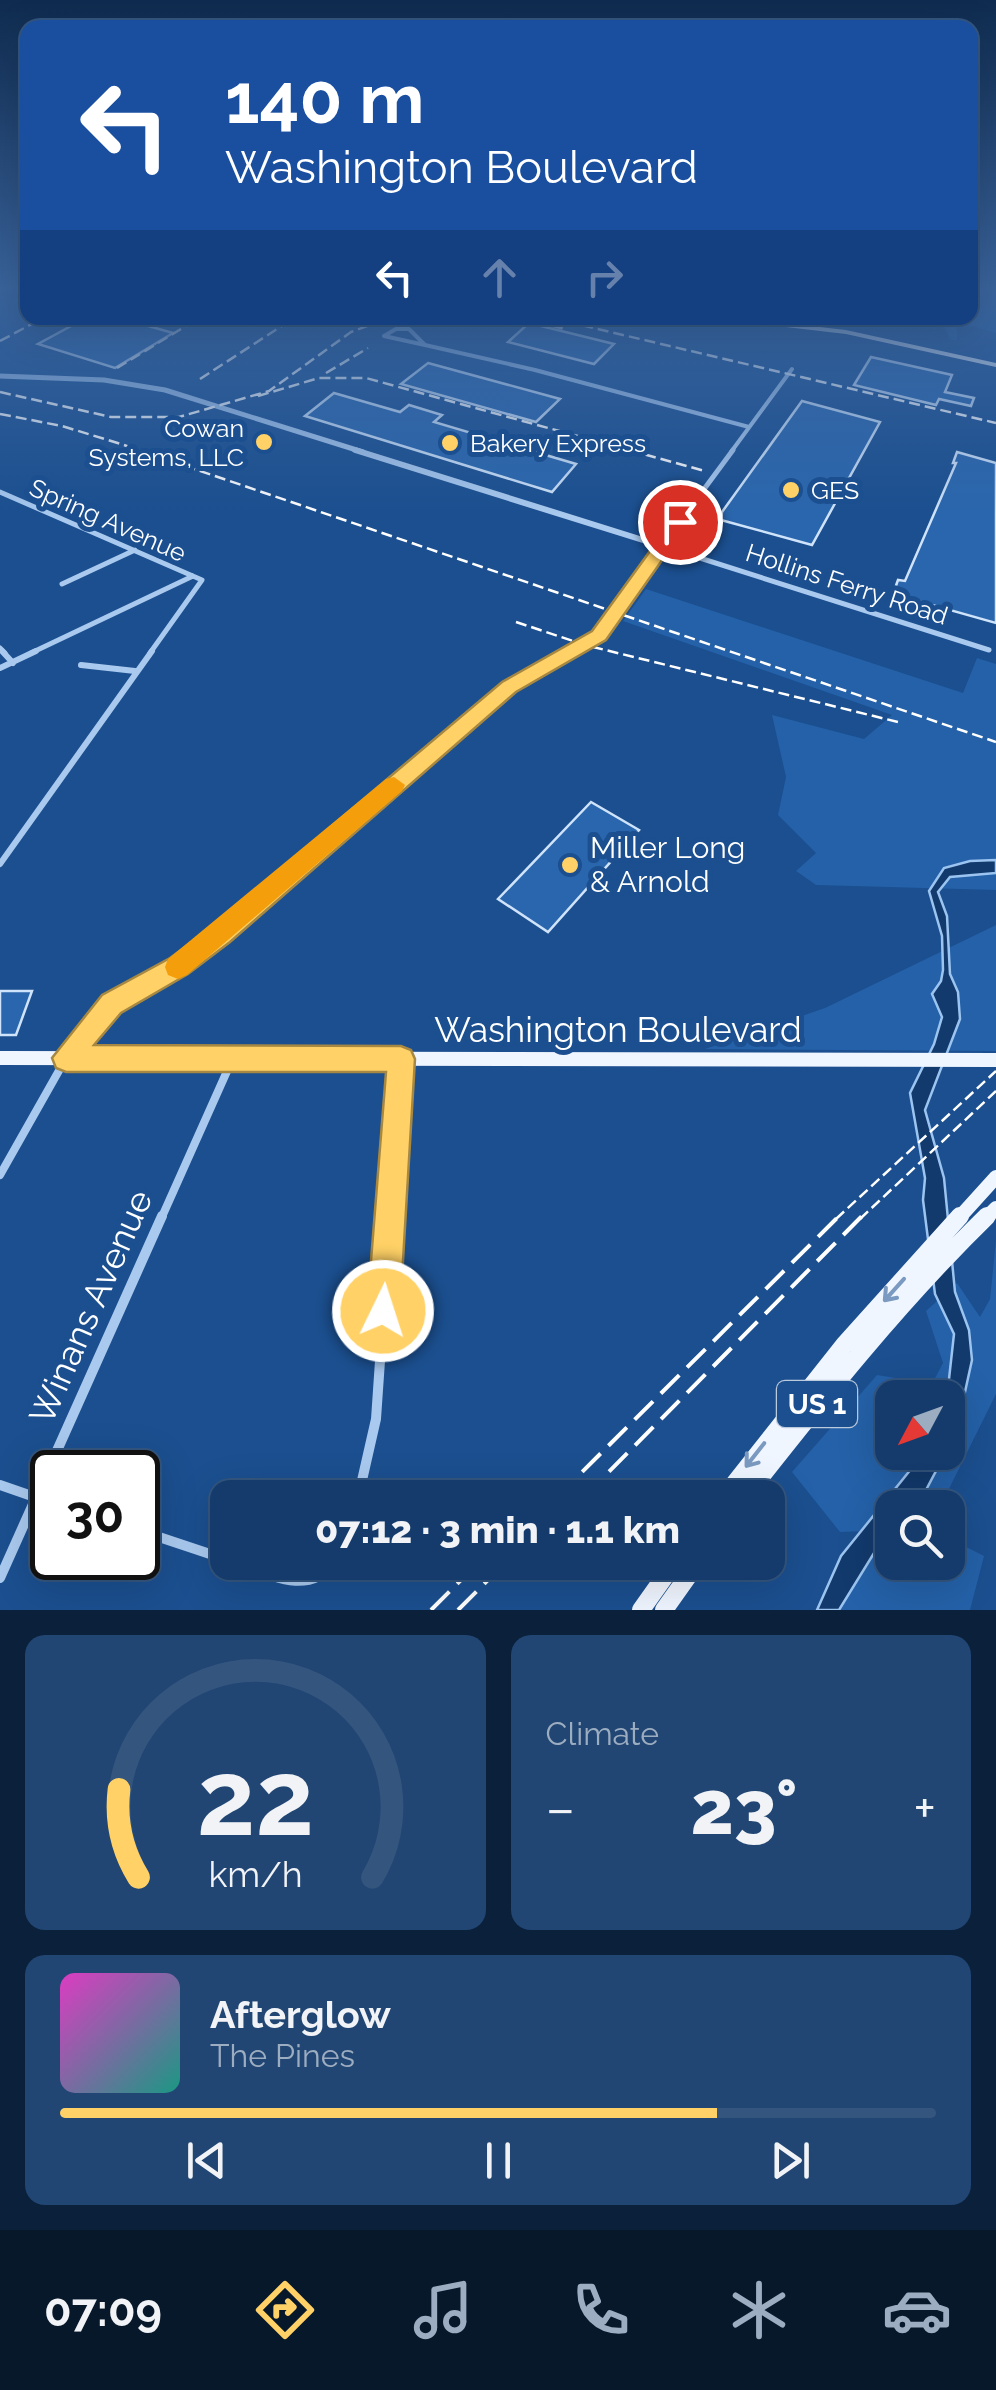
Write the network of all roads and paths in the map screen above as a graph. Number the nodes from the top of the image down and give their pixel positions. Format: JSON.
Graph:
{"nodes":[{"id":1,"x":517,"y":365,"type":"edge"},
{"id":2,"x":792,"y":369,"type":"dead end"},
{"id":3,"x":0,"y":376,"type":"edge"},
{"id":4,"x":749,"y":427,"type":"junction"},
{"id":5,"x":0,"y":492,"type":"edge"},
{"id":6,"x":15,"y":498,"type":"junction"},
{"id":7,"x":0,"y":504,"type":"edge"},
{"id":8,"x":662,"y":546,"type":"junction"},
{"id":9,"x":136,"y":550,"type":"junction"},
{"id":10,"x":193,"y":576,"type":"junction"},
{"id":11,"x":62,"y":584,"type":"dead end"},
{"id":12,"x":0,"y":648,"type":"edge"},
{"id":13,"x":988,"y":650,"type":"dead end"},
{"id":14,"x":14,"y":663,"type":"junction"},
{"id":15,"x":80,"y":665,"type":"dead end"},
{"id":16,"x":0,"y":668,"type":"edge"},
{"id":17,"x":136,"y":671,"type":"junction"},
{"id":18,"x":0,"y":864,"type":"edge"},
{"id":19,"x":0,"y":1058,"type":"edge"},
{"id":20,"x":66,"y":1058,"type":"junction"},
{"id":21,"x":232,"y":1059,"type":"junction"},
{"id":22,"x":401,"y":1059,"type":"junction"},
{"id":23,"x":996,"y":1060,"type":"edge"},
{"id":24,"x":0,"y":1175,"type":"edge"},
{"id":25,"x":996,"y":1177,"type":"edge"},
{"id":26,"x":996,"y":1208,"type":"edge"},
{"id":27,"x":57,"y":1450,"type":"edge"},
{"id":28,"x":362,"y":1480,"type":"edge"},
{"id":29,"x":736,"y":1480,"type":"edge"},
{"id":30,"x":758,"y":1480,"type":"edge"},
{"id":31,"x":0,"y":1485,"type":"edge"},
{"id":32,"x":30,"y":1496,"type":"edge"},
{"id":33,"x":30,"y":1511,"type":"edge"},
{"id":34,"x":160,"y":1537,"type":"edge"},
{"id":35,"x":210,"y":1554,"type":"edge"},
{"id":36,"x":0,"y":1578,"type":"edge"},
{"id":37,"x":289,"y":1580,"type":"edge"},
{"id":38,"x":318,"y":1580,"type":"edge"},
{"id":39,"x":663,"y":1580,"type":"edge"},
{"id":40,"x":685,"y":1580,"type":"edge"},
{"id":41,"x":641,"y":1610,"type":"edge"},
{"id":42,"x":664,"y":1610,"type":"edge"}],
"edges":[{"from":1,"to":4,"type":"street"},
{"from":2,"to":4,"type":"street"},
{"from":3,"to":8,"type":"street","name":"Hollins Ferry Road"},
{"from":4,"to":8,"type":"street"},
{"from":5,"to":6,"type":"street","name":"Spring Avenue"},
{"from":6,"to":7,"type":"street"},
{"from":6,"to":9,"type":"street","name":"Spring Avenue"},
{"from":8,"to":13,"type":"street","name":"Hollins Ferry Road"},
{"from":8,"to":20,"type":"street"},
{"from":9,"to":10,"type":"street","name":"Spring Avenue"},
{"from":9,"to":11,"type":"street"},
{"from":10,"to":14,"type":"street"},
{"from":10,"to":17,"type":"street","name":"Spring Avenue"},
{"from":12,"to":14,"type":"street"},
{"from":14,"to":16,"type":"street"},
{"from":15,"to":17,"type":"street"},
{"from":17,"to":18,"type":"street"},
{"from":19,"to":20,"type":"main road","name":"Washington Boulevard"},
{"from":20,"to":21,"type":"main road","name":"Washington Boulevard"},
{"from":20,"to":24,"type":"street"},
{"from":21,"to":22,"type":"main road","name":"Washington Boulevard"},
{"from":21,"to":27,"type":"street","name":"Winans Avenue"},
{"from":22,"to":23,"type":"main road","name":"Washington Boulevard"},
{"from":22,"to":28,"type":"street"},
{"from":25,"to":29,"type":"main road","number":"US 1","one_way":true},
{"from":26,"to":30,"type":"main road","number":"US 1"},
{"from":31,"to":32,"type":"street"},
{"from":33,"to":36,"type":"street","name":"Winans Avenue"},
{"from":34,"to":35,"type":"street"},
{"from":37,"to":38,"type":"street"},
{"from":39,"to":41,"type":"main road"},
{"from":40,"to":42,"type":"main road"}]}
